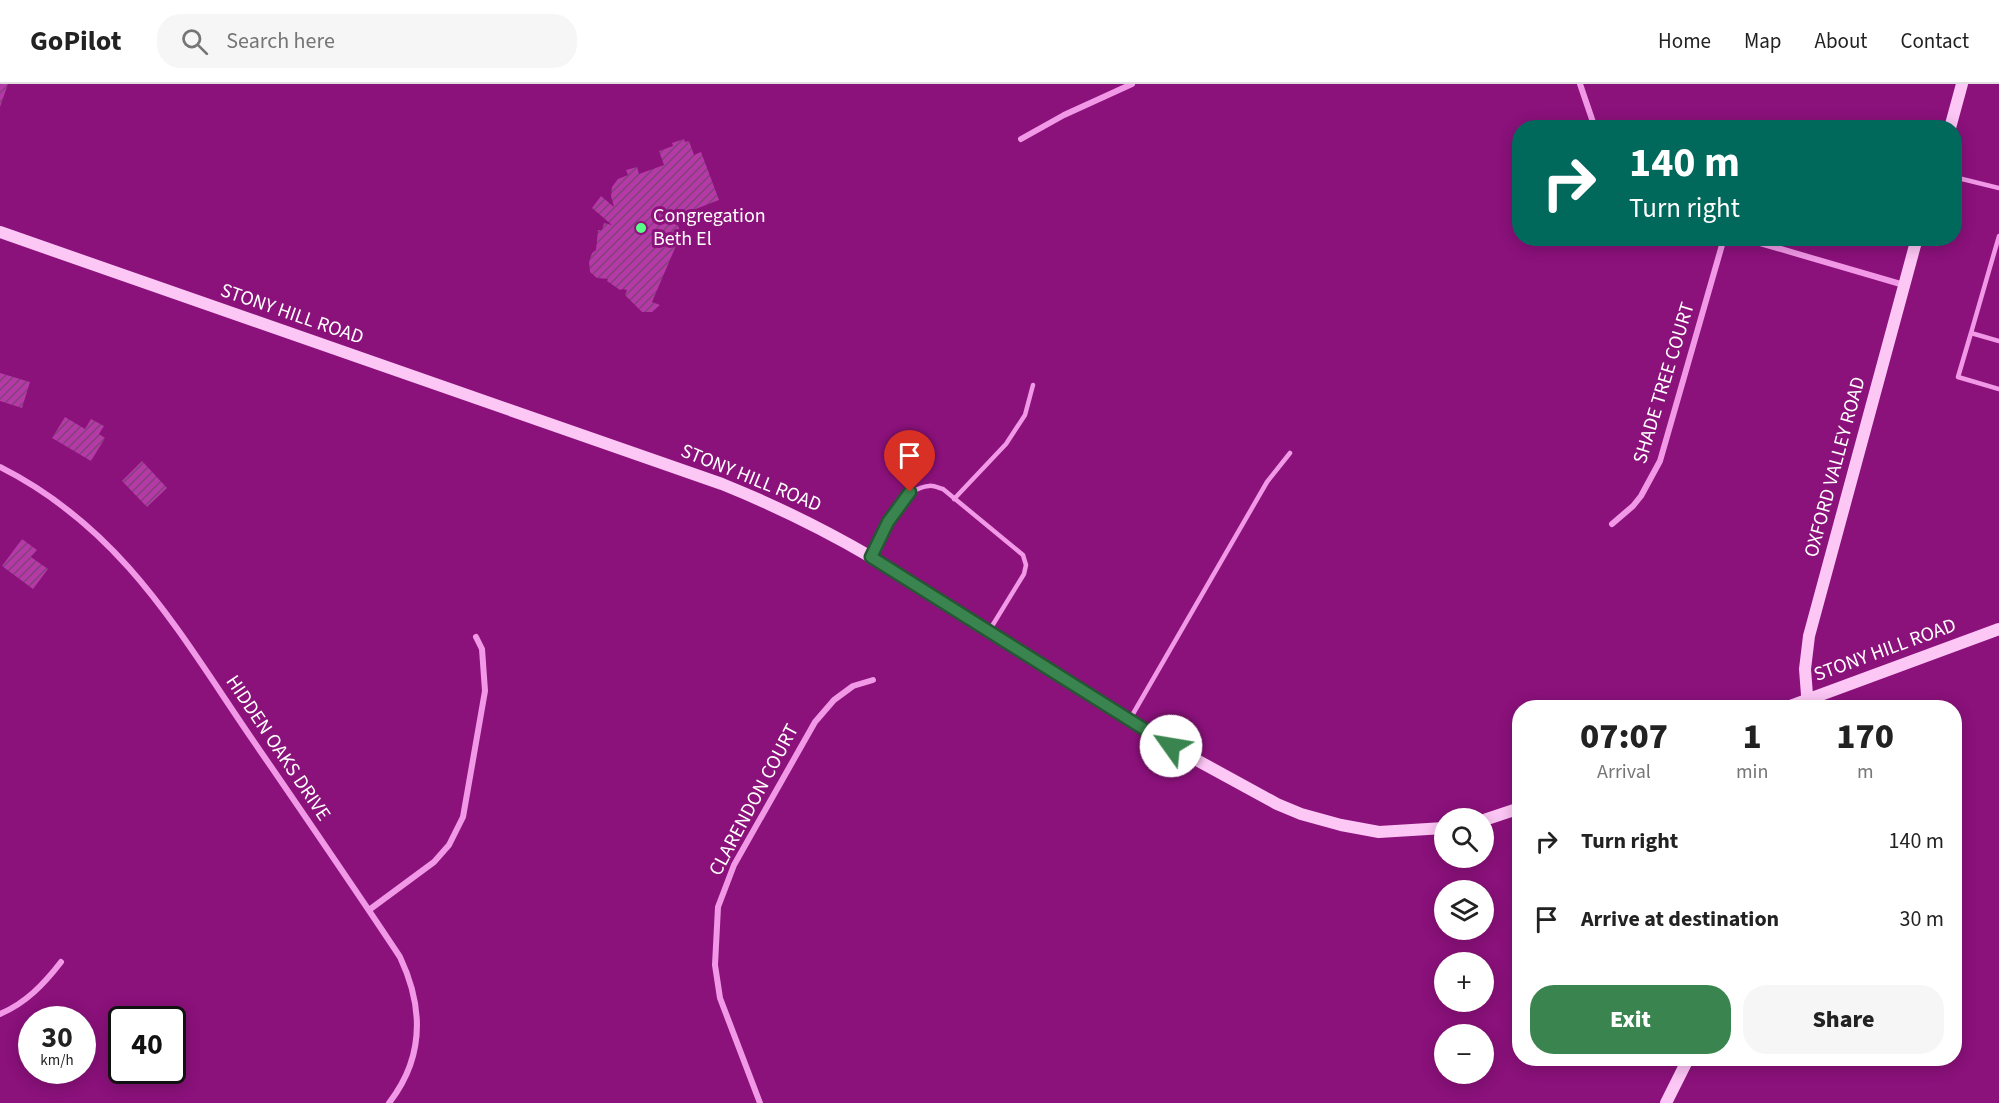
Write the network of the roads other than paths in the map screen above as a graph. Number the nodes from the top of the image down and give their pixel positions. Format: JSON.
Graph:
{"nodes":[{"id":1,"x":1132,"y":84,"type":"edge"},
{"id":2,"x":1580,"y":84,"type":"edge"},
{"id":3,"x":1962,"y":84,"type":"edge"},
{"id":4,"x":1592,"y":120,"type":"edge"},
{"id":5,"x":1952,"y":120,"type":"edge"},
{"id":6,"x":1021,"y":139,"type":"dead end"},
{"id":7,"x":1962,"y":179,"type":"edge"},
{"id":8,"x":1999,"y":188,"type":"edge"},
{"id":9,"x":0,"y":232,"type":"edge"},
{"id":10,"x":1999,"y":236,"type":"edge"},
{"id":11,"x":1722,"y":246,"type":"edge"},
{"id":12,"x":1770,"y":246,"type":"edge"},
{"id":13,"x":1915,"y":246,"type":"edge"},
{"id":14,"x":1904,"y":285,"type":"junction"},
{"id":15,"x":1971,"y":333,"type":"junction"},
{"id":16,"x":1999,"y":341,"type":"edge"},
{"id":17,"x":1033,"y":385,"type":"dead end"},
{"id":18,"x":1999,"y":389,"type":"edge"},
{"id":19,"x":1290,"y":453,"type":"dead end"},
{"id":20,"x":0,"y":467,"type":"edge"},
{"id":21,"x":954,"y":499,"type":"junction"},
{"id":22,"x":1612,"y":524,"type":"dead end"},
{"id":23,"x":871,"y":557,"type":"junction"},
{"id":24,"x":1999,"y":629,"type":"edge"},
{"id":25,"x":989,"y":631,"type":"junction"},
{"id":26,"x":476,"y":637,"type":"dead end"},
{"id":27,"x":873,"y":680,"type":"dead end"},
{"id":28,"x":1808,"y":700,"type":"edge"},
{"id":29,"x":1818,"y":700,"type":"edge"},
{"id":30,"x":1130,"y":719,"type":"junction"},
{"id":31,"x":1512,"y":811,"type":"edge"},
{"id":32,"x":1494,"y":817,"type":"edge"},
{"id":33,"x":1434,"y":829,"type":"edge"},
{"id":34,"x":369,"y":910,"type":"junction"},
{"id":35,"x":61,"y":962,"type":"dead end"},
{"id":36,"x":0,"y":1014,"type":"edge"},
{"id":37,"x":1684,"y":1066,"type":"edge"},
{"id":38,"x":389,"y":1103,"type":"edge"},
{"id":39,"x":760,"y":1103,"type":"edge"},
{"id":40,"x":1666,"y":1103,"type":"edge"}],
"edges":[{"from":1,"to":6,"type":"street"},
{"from":2,"to":4,"type":"street"},
{"from":3,"to":5,"type":"street"},
{"from":7,"to":8,"type":"lane"},
{"from":9,"to":23,"type":"street","name":"STONY HILL ROAD"},
{"from":10,"to":15,"type":"lane"},
{"from":11,"to":22,"type":"street","name":"SHADE TREE COURT"},
{"from":12,"to":14,"type":"street"},
{"from":13,"to":14,"type":"street","name":"OXFORD VALLEY ROAD"},
{"from":14,"to":28,"type":"street","name":"OXFORD VALLEY ROAD"},
{"from":15,"to":16,"type":"lane"},
{"from":15,"to":18,"type":"lane"},
{"from":17,"to":21,"type":"lane"},
{"from":19,"to":30,"type":"lane"},
{"from":20,"to":34,"type":"street","name":"HIDDEN OAKS DRIVE"},
{"from":21,"to":23,"type":"lane"},
{"from":21,"to":25,"type":"lane"},
{"from":23,"to":25,"type":"street","name":"STONY HILL ROAD"},
{"from":24,"to":29,"type":"street","name":"STONY HILL ROAD"},
{"from":25,"to":30,"type":"street","name":"STONY HILL ROAD"},
{"from":26,"to":34,"type":"street"},
{"from":27,"to":39,"type":"street","name":"CLARENDON COURT"},
{"from":30,"to":33,"type":"street","name":"STONY HILL ROAD"},
{"from":31,"to":32,"type":"street"},
{"from":34,"to":38,"type":"street","name":"HIDDEN OAKS DRIVE"},
{"from":35,"to":36,"type":"street"},
{"from":37,"to":40,"type":"street"}]}
